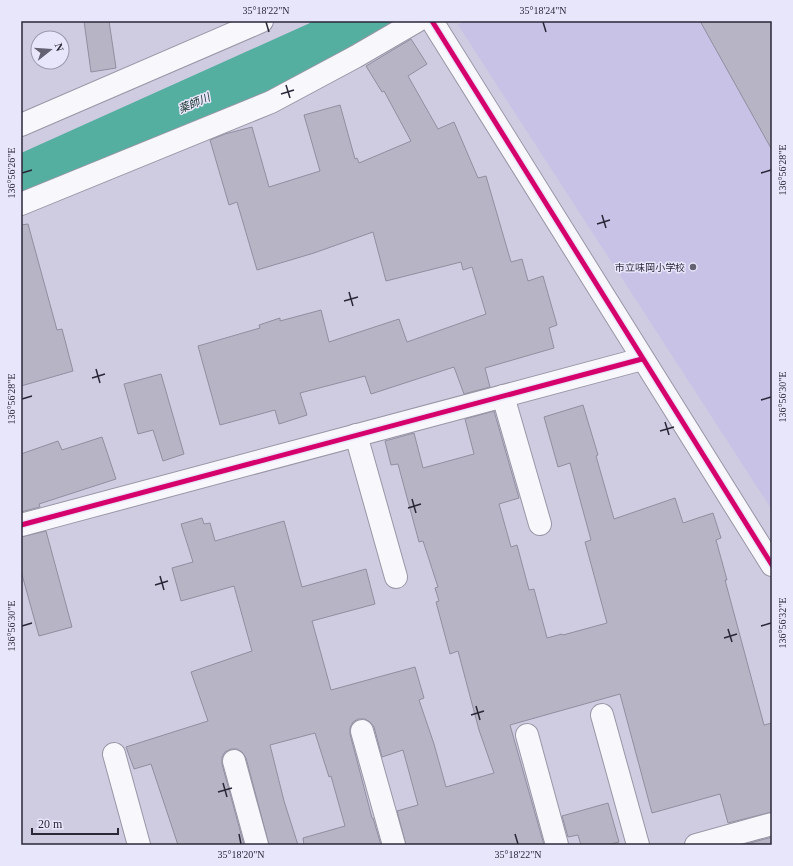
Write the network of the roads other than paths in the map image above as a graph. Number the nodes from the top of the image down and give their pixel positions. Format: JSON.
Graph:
{"nodes":[{"id":1,"x":262,"y":21,"type":"edge"},
{"id":2,"x":417,"y":21,"type":"edge"},
{"id":3,"x":432,"y":21,"type":"edge"},
{"id":4,"x":21,"y":125,"type":"edge"},
{"id":5,"x":21,"y":204,"type":"edge"},
{"id":6,"x":642,"y":359,"type":"junction"},
{"id":7,"x":503,"y":396,"type":"junction"},
{"id":8,"x":356,"y":435,"type":"junction"},
{"id":9,"x":540,"y":524,"type":"dead end"},
{"id":10,"x":21,"y":525,"type":"edge"},
{"id":11,"x":772,"y":565,"type":"edge"},
{"id":12,"x":396,"y":577,"type":"dead end"},
{"id":13,"x":602,"y":715,"type":"dead end"},
{"id":14,"x":362,"y":731,"type":"dead end"},
{"id":15,"x":527,"y":735,"type":"dead end"},
{"id":16,"x":114,"y":754,"type":"dead end"},
{"id":17,"x":234,"y":761,"type":"dead end"},
{"id":18,"x":772,"y":824,"type":"edge"},
{"id":19,"x":138,"y":845,"type":"edge"},
{"id":20,"x":257,"y":845,"type":"edge"},
{"id":21,"x":394,"y":845,"type":"edge"},
{"id":22,"x":557,"y":845,"type":"edge"},
{"id":23,"x":638,"y":845,"type":"edge"},
{"id":24,"x":696,"y":845,"type":"edge"}],
"edges":[{"from":1,"to":4,"type":"street"},
{"from":2,"to":5,"type":"street"},
{"from":3,"to":6,"type":"street"},
{"from":6,"to":7,"type":"street"},
{"from":6,"to":11,"type":"street"},
{"from":7,"to":8,"type":"street"},
{"from":7,"to":9,"type":"street"},
{"from":8,"to":10,"type":"street"},
{"from":8,"to":12,"type":"street"},
{"from":13,"to":23,"type":"street"},
{"from":14,"to":21,"type":"street"},
{"from":15,"to":22,"type":"street"},
{"from":16,"to":19,"type":"street"},
{"from":17,"to":20,"type":"street"},
{"from":18,"to":24,"type":"street"}]}
